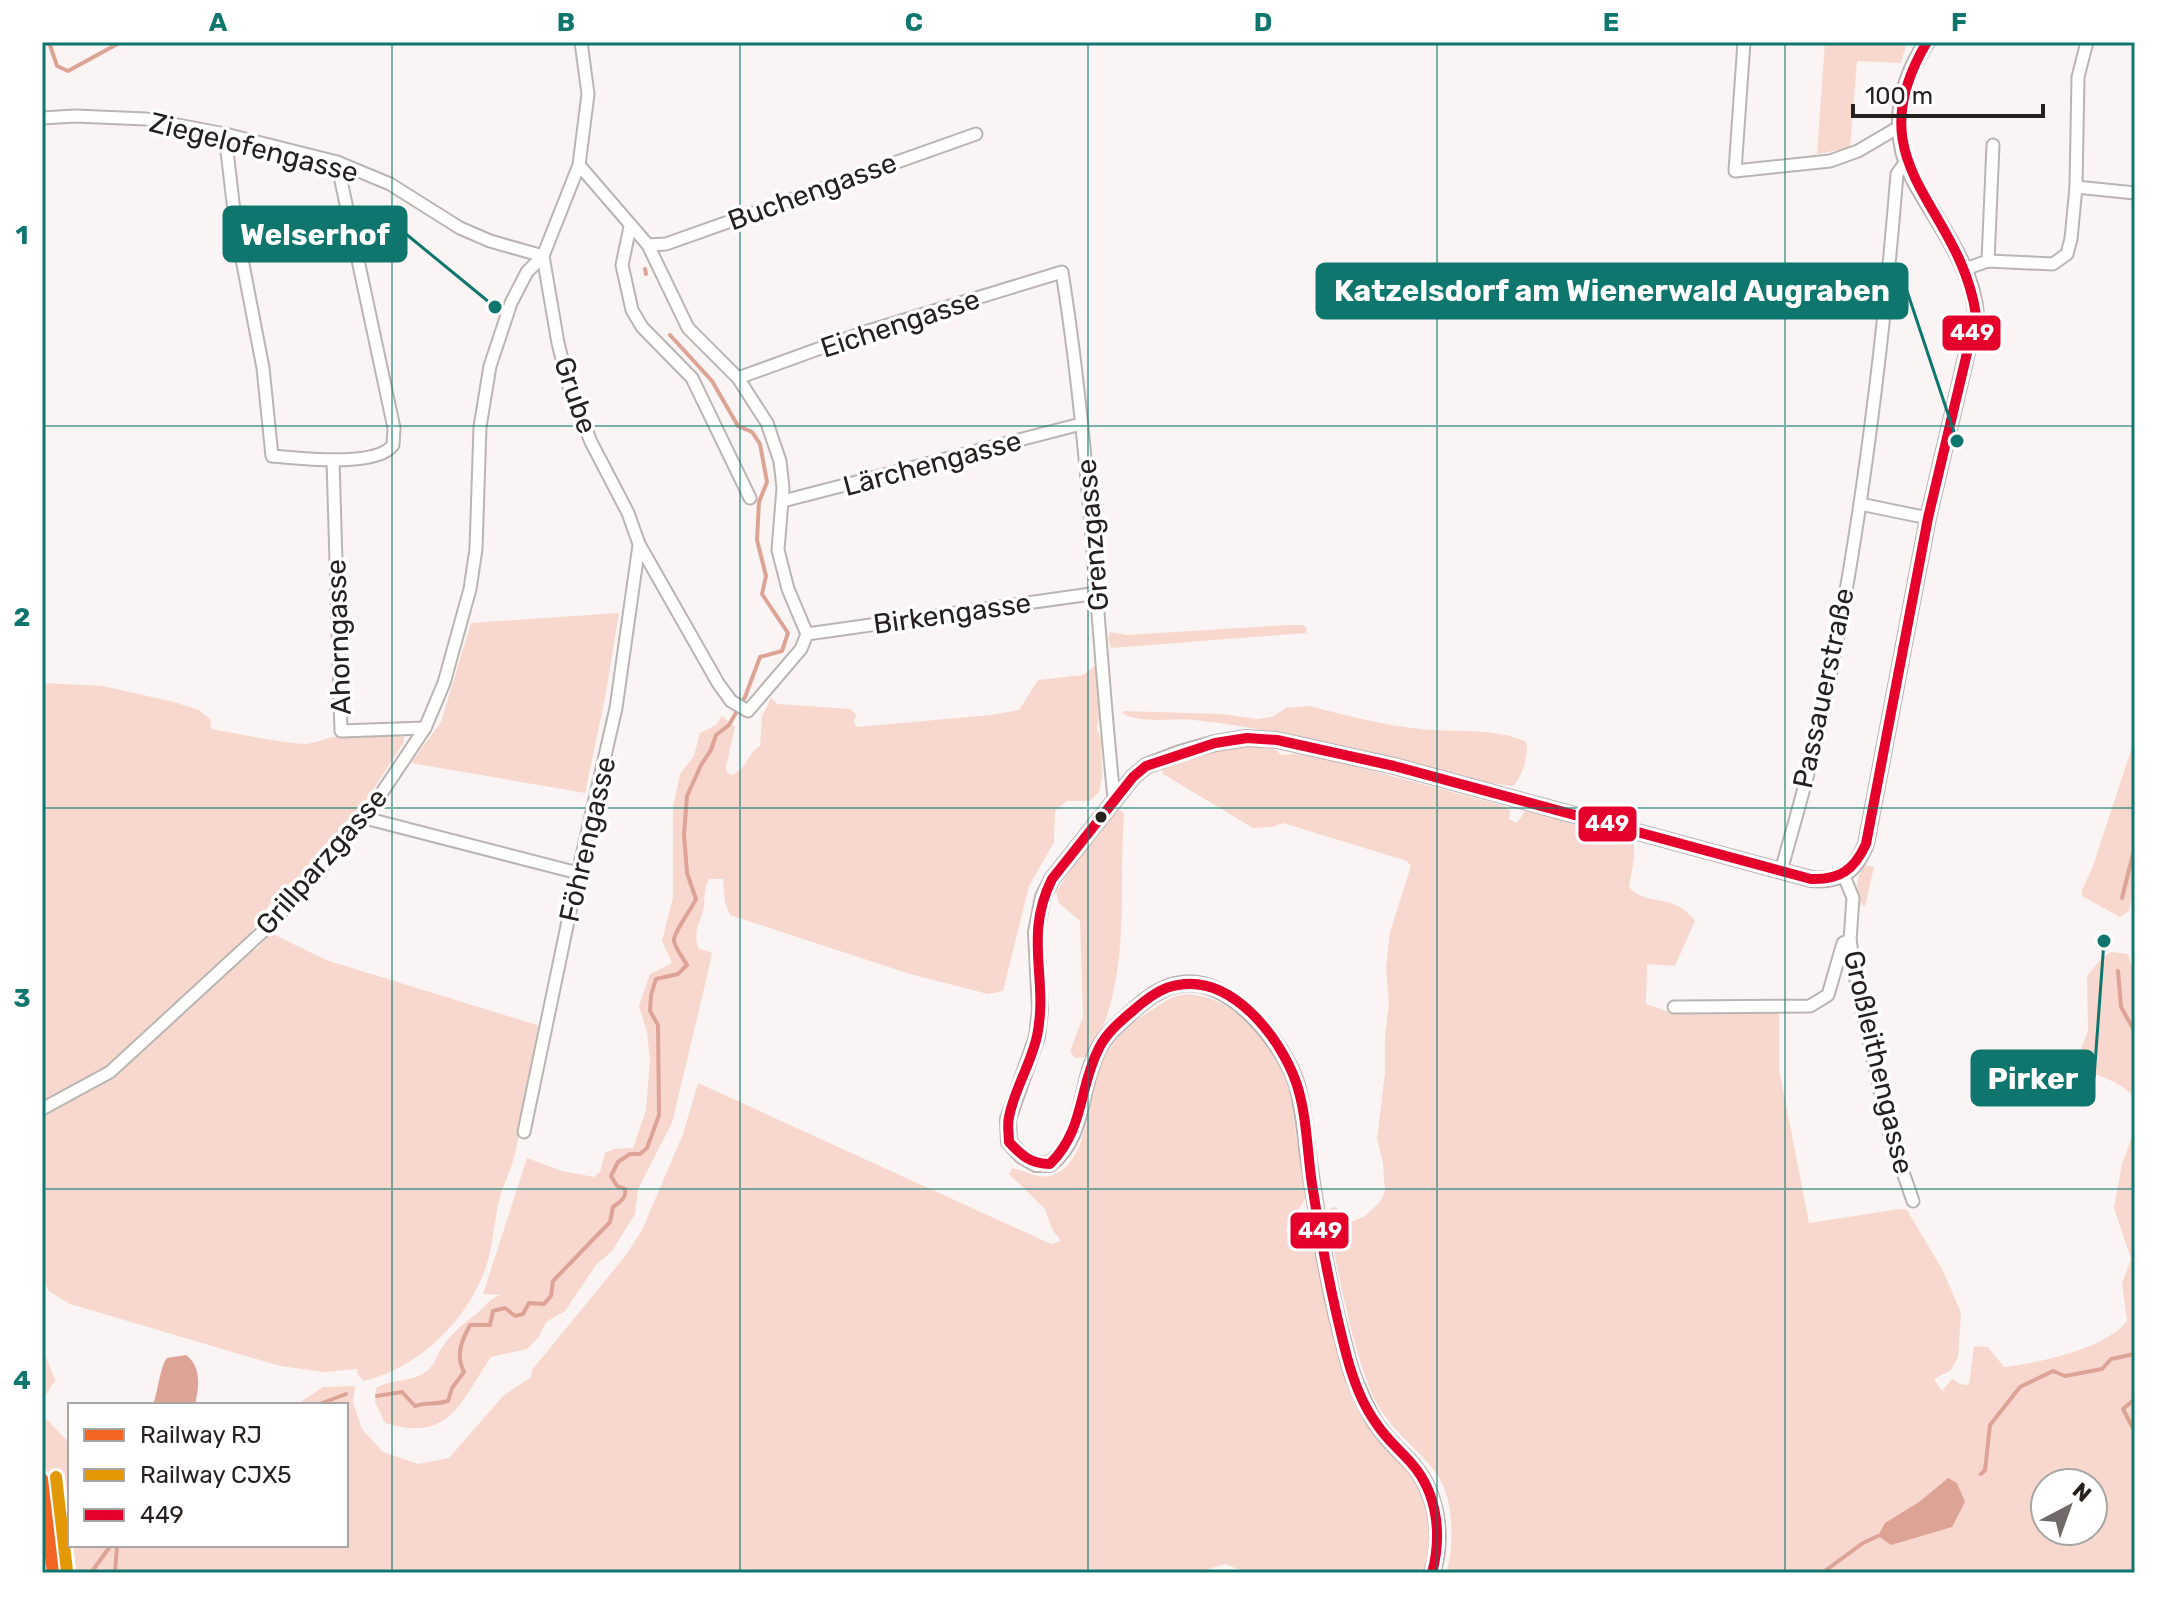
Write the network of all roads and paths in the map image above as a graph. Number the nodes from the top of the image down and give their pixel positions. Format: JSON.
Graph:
{"nodes":[{"id":1,"x":581,"y":42,"type":"edge"},
{"id":2,"x":1744,"y":42,"type":"edge"},
{"id":3,"x":1927,"y":42,"type":"edge"},
{"id":4,"x":2087,"y":42,"type":"edge"},
{"id":5,"x":42,"y":118,"type":"edge"},
{"id":6,"x":1899,"y":127,"type":"junction"},
{"id":7,"x":225,"y":134,"type":"junction"},
{"id":8,"x":976,"y":134,"type":"dead end"},
{"id":9,"x":1993,"y":145,"type":"dead end"},
{"id":10,"x":337,"y":162,"type":"junction"},
{"id":11,"x":1905,"y":163,"type":"junction"},
{"id":12,"x":579,"y":165,"type":"junction"},
{"id":13,"x":2076,"y":187,"type":"junction"},
{"id":14,"x":2135,"y":193,"type":"edge"},
{"id":15,"x":630,"y":227,"type":"junction"},
{"id":16,"x":648,"y":245,"type":"junction"},
{"id":17,"x":543,"y":256,"type":"junction"},
{"id":18,"x":1988,"y":261,"type":"junction"},
{"id":19,"x":1965,"y":269,"type":"junction"},
{"id":20,"x":1062,"y":272,"type":"joint"},
{"id":21,"x":738,"y":378,"type":"junction"},
{"id":22,"x":1081,"y":424,"type":"junction"},
{"id":23,"x":333,"y":460,"type":"junction"},
{"id":24,"x":750,"y":498,"type":"dead end"},
{"id":25,"x":783,"y":501,"type":"junction"},
{"id":26,"x":1860,"y":504,"type":"junction"},
{"id":27,"x":1928,"y":518,"type":"junction"},
{"id":28,"x":639,"y":544,"type":"junction"},
{"id":29,"x":1098,"y":593,"type":"junction"},
{"id":30,"x":807,"y":634,"type":"junction"},
{"id":31,"x":425,"y":728,"type":"junction"},
{"id":32,"x":1114,"y":798,"type":"junction"},
{"id":33,"x":365,"y":818,"type":"junction"},
{"id":34,"x":1781,"y":871,"type":"junction"},
{"id":35,"x":578,"y":873,"type":"junction"},
{"id":36,"x":1844,"y":876,"type":"junction"},
{"id":37,"x":1850,"y":940,"type":"junction"},
{"id":38,"x":1674,"y":1007,"type":"dead end"},
{"id":39,"x":42,"y":1109,"type":"edge"},
{"id":40,"x":524,"y":1132,"type":"dead end"},
{"id":41,"x":1913,"y":1201,"type":"dead end"},
{"id":42,"x":1432,"y":1573,"type":"edge"}],
"edges":[{"from":1,"to":12,"type":"street"},
{"from":2,"to":6,"type":"street"},
{"from":3,"to":6,"type":"street"},
{"from":4,"to":13,"type":"street"},
{"from":5,"to":7,"type":"street","name":"Ziegelofengasse"},
{"from":6,"to":11,"type":"street"},
{"from":7,"to":10,"type":"street","name":"Ziegelofengasse"},
{"from":7,"to":23,"type":"street"},
{"from":8,"to":16,"type":"street","name":"Buchengasse"},
{"from":9,"to":18,"type":"street"},
{"from":10,"to":17,"type":"street","name":"Ziegelofengasse"},
{"from":10,"to":23,"type":"street"},
{"from":11,"to":19,"type":"street"},
{"from":11,"to":26,"type":"street","name":"Passauerstraße"},
{"from":12,"to":15,"type":"street"},
{"from":12,"to":17,"type":"street"},
{"from":13,"to":14,"type":"street"},
{"from":13,"to":18,"type":"street"},
{"from":15,"to":16,"type":"street"},
{"from":15,"to":24,"type":"street"},
{"from":16,"to":21,"type":"street"},
{"from":17,"to":28,"type":"street","name":"Grube"},
{"from":17,"to":31,"type":"street","name":"Grillparzgasse"},
{"from":18,"to":19,"type":"street"},
{"from":19,"to":27,"type":"street"},
{"from":20,"to":21,"type":"street","name":"Eichengasse"},
{"from":20,"to":22,"type":"street","name":"Grenzgasse"},
{"from":21,"to":25,"type":"street"},
{"from":22,"to":25,"type":"street","name":"Lärchengasse"},
{"from":22,"to":29,"type":"street","name":"Grenzgasse"},
{"from":23,"to":31,"type":"street","name":"Ahorngasse"},
{"from":25,"to":30,"type":"street"},
{"from":26,"to":27,"type":"street"},
{"from":26,"to":34,"type":"street","name":"Passauerstraße"},
{"from":27,"to":36,"type":"street"},
{"from":28,"to":30,"type":"street","name":"Grube"},
{"from":28,"to":35,"type":"street","name":"Föhrengasse"},
{"from":29,"to":30,"type":"street","name":"Birkengasse"},
{"from":29,"to":32,"type":"street","name":"Grenzgasse"},
{"from":31,"to":33,"type":"street","name":"Grillparzgasse"},
{"from":32,"to":34,"type":"street"},
{"from":32,"to":42,"type":"street"},
{"from":33,"to":35,"type":"street"},
{"from":33,"to":39,"type":"street","name":"Grillparzgasse"},
{"from":34,"to":36,"type":"street"},
{"from":35,"to":40,"type":"street","name":"Föhrengasse"},
{"from":36,"to":37,"type":"street","name":"Großleithengasse"},
{"from":37,"to":38,"type":"street"},
{"from":37,"to":41,"type":"street","name":"Großleithengasse"}]}
